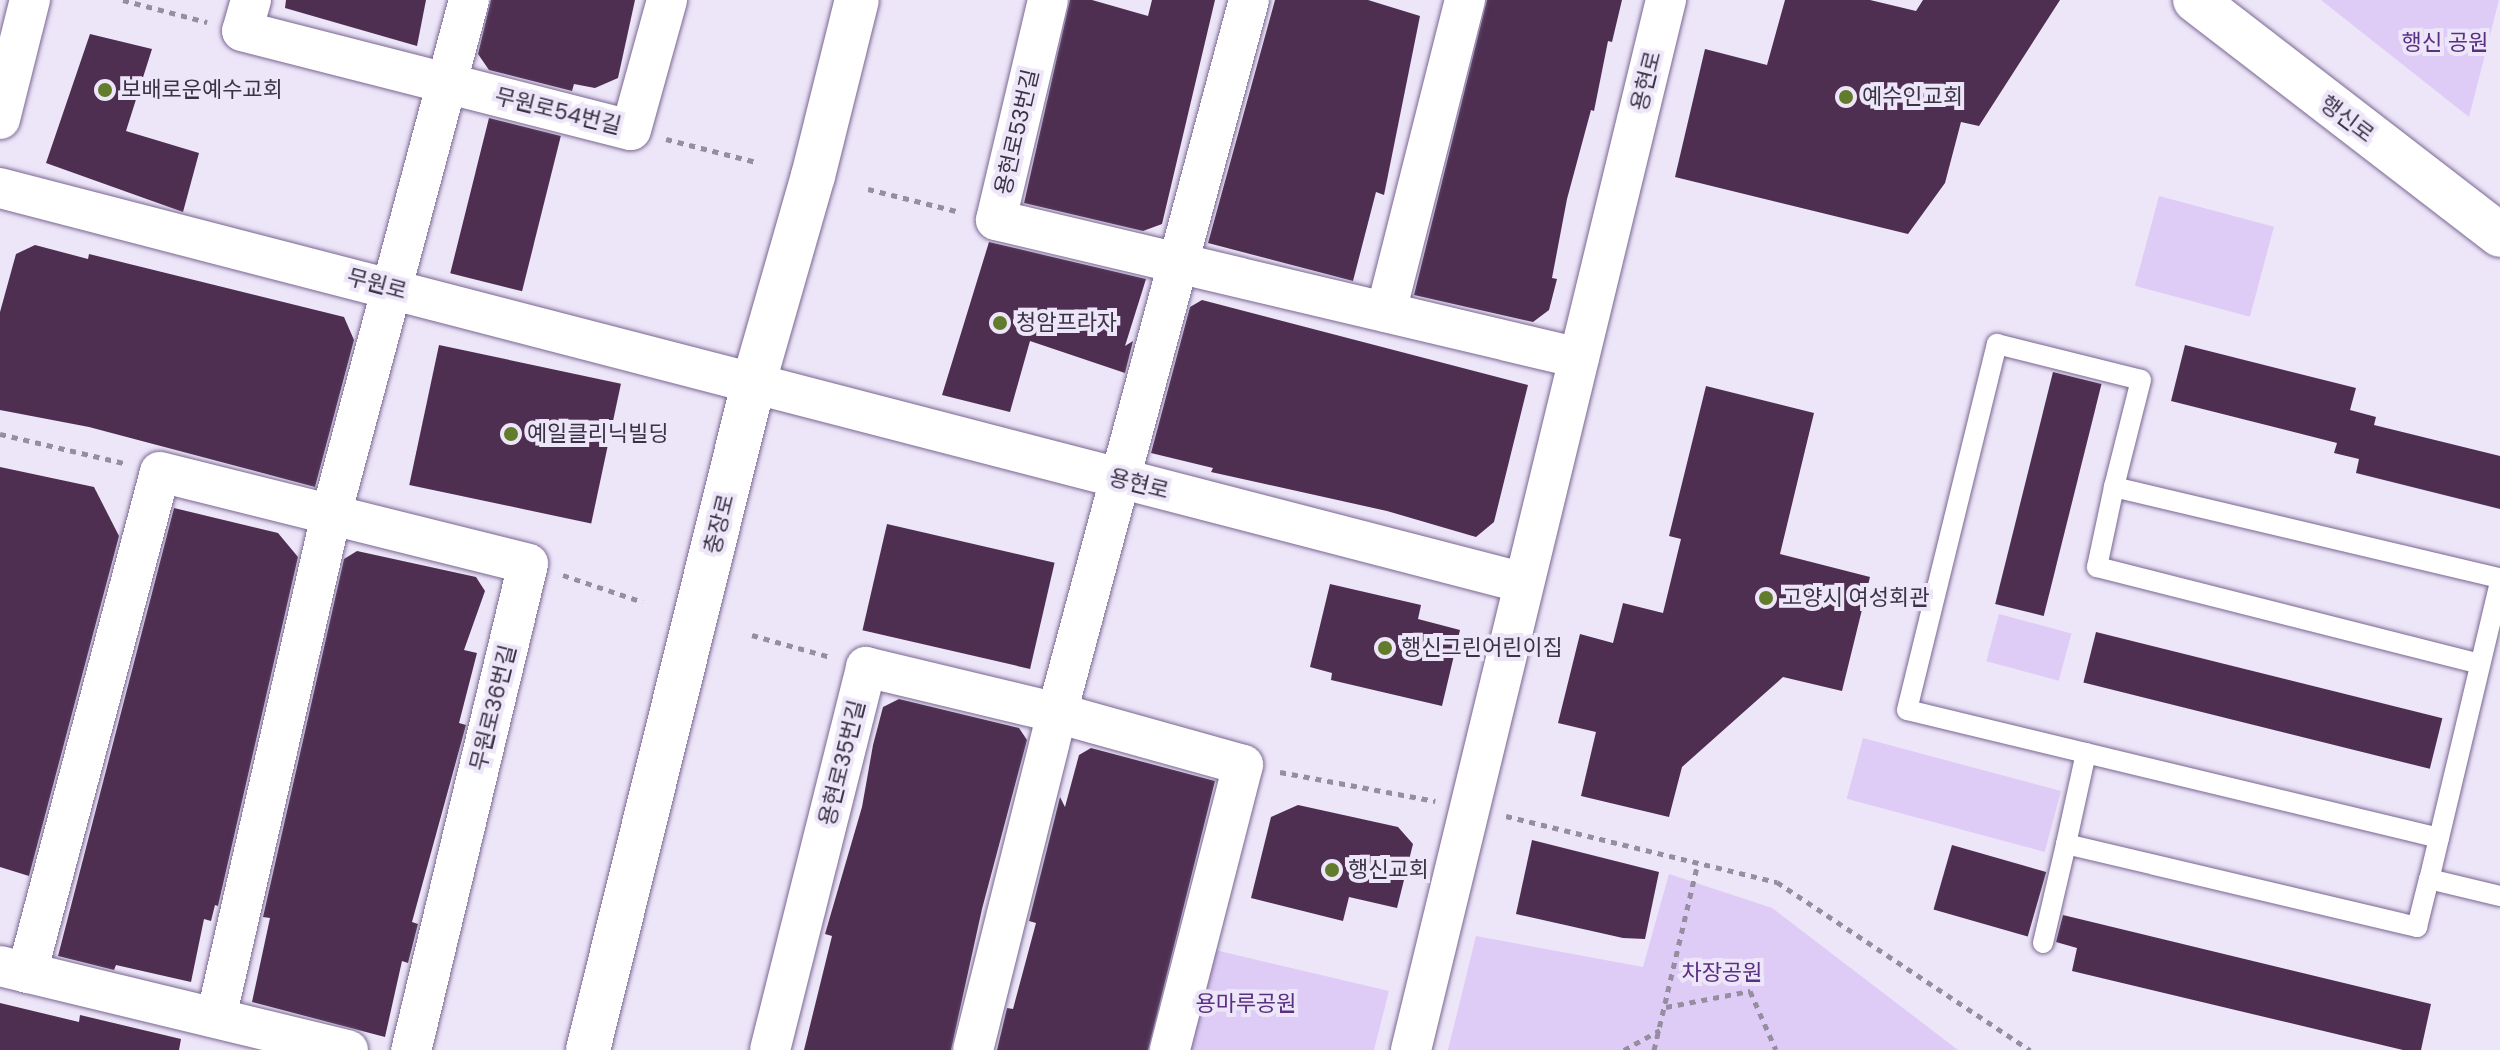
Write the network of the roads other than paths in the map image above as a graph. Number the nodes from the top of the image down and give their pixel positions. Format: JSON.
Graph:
{"nodes":[{"id":1,"x":30,"y":0,"type":"edge"},
{"id":2,"x":469,"y":0,"type":"edge"},
{"id":3,"x":667,"y":0,"type":"edge"},
{"id":4,"x":857,"y":0,"type":"edge"},
{"id":5,"x":1048,"y":0,"type":"edge"},
{"id":6,"x":1249,"y":0,"type":"edge"},
{"id":7,"x":1465,"y":0,"type":"edge"},
{"id":8,"x":1666,"y":0,"type":"edge"},
{"id":9,"x":2195,"y":0,"type":"edge"},
{"id":10,"x":246,"y":15,"type":"edge"},
{"id":11,"x":448,"y":83,"type":"junction"},
{"id":12,"x":0,"y":119,"type":"edge"},
{"id":13,"x":0,"y":188,"type":"edge"},
{"id":14,"x":2500,"y":235,"type":"edge"},
{"id":15,"x":1179,"y":264,"type":"junction"},
{"id":16,"x":391,"y":288,"type":"junction"},
{"id":17,"x":1386,"y":312,"type":"junction"},
{"id":18,"x":1579,"y":358,"type":"junction"},
{"id":19,"x":753,"y":385,"type":"junction"},
{"id":20,"x":1119,"y":479,"type":"junction"},
{"id":21,"x":2114,"y":487,"type":"junction"},
{"id":22,"x":331,"y":515,"type":"junction"},
{"id":23,"x":2500,"y":580,"type":"edge"},
{"id":24,"x":1524,"y":583,"type":"junction"},
{"id":25,"x":2495,"y":628,"type":"edge"},
{"id":26,"x":2480,"y":664,"type":"junction"},
{"id":27,"x":1057,"y":713,"type":"junction"},
{"id":28,"x":2086,"y":753,"type":"junction"},
{"id":29,"x":2439,"y":838,"type":"junction"},
{"id":30,"x":2066,"y":844,"type":"junction"},
{"id":31,"x":2429,"y":879,"type":"junction"},
{"id":32,"x":2500,"y":896,"type":"edge"},
{"id":33,"x":2043,"y":943,"type":"dead end"},
{"id":34,"x":14,"y":970,"type":"edge"},
{"id":35,"x":216,"y":1018,"type":"junction"},
{"id":36,"x":348,"y":1050,"type":"edge"},
{"id":37,"x":411,"y":1050,"type":"edge"},
{"id":38,"x":588,"y":1050,"type":"edge"},
{"id":39,"x":770,"y":1050,"type":"edge"},
{"id":40,"x":973,"y":1050,"type":"edge"},
{"id":41,"x":1170,"y":1050,"type":"edge"},
{"id":42,"x":1411,"y":1050,"type":"edge"}],
"edges":[{"from":1,"to":12,"type":"street"},
{"from":2,"to":11,"type":"street"},
{"from":3,"to":11,"type":"street","name":"무원로54번길"},
{"from":4,"to":19,"type":"main road","name":"충장로"},
{"from":5,"to":15,"type":"street","name":"용현로53번길"},
{"from":6,"to":15,"type":"street"},
{"from":7,"to":17,"type":"street"},
{"from":8,"to":18,"type":"street","name":"용현로"},
{"from":9,"to":14,"type":"main road","name":"행신로"},
{"from":10,"to":11,"type":"street","name":"무원로54번길"},
{"from":11,"to":16,"type":"street"},
{"from":13,"to":16,"type":"street","name":"무원로"},
{"from":15,"to":17,"type":"street","name":"용현로53번길"},
{"from":15,"to":20,"type":"street"},
{"from":16,"to":19,"type":"street","name":"무원로"},
{"from":16,"to":22,"type":"street"},
{"from":17,"to":18,"type":"street","name":"용현로53번길"},
{"from":18,"to":24,"type":"street","name":"용현로"},
{"from":19,"to":20,"type":"street","name":"용현로"},
{"from":19,"to":38,"type":"main road","name":"충장로"},
{"from":20,"to":24,"type":"street","name":"용현로"},
{"from":20,"to":27,"type":"street"},
{"from":21,"to":23,"type":"lane"},
{"from":21,"to":26,"type":"lane"},
{"from":21,"to":28,"type":"lane"},
{"from":22,"to":34,"type":"street"},
{"from":22,"to":35,"type":"street"},
{"from":22,"to":37,"type":"street","name":"무원로36번길"},
{"from":23,"to":25,"type":"lane"},
{"from":24,"to":42,"type":"street","name":"용현로"},
{"from":25,"to":26,"type":"lane"},
{"from":26,"to":29,"type":"lane"},
{"from":27,"to":39,"type":"street","name":"용현로35번길"},
{"from":27,"to":40,"type":"street"},
{"from":27,"to":41,"type":"street"},
{"from":28,"to":29,"type":"lane"},
{"from":28,"to":30,"type":"lane"},
{"from":29,"to":31,"type":"lane"},
{"from":30,"to":31,"type":"lane"},
{"from":30,"to":33,"type":"lane"},
{"from":31,"to":32,"type":"lane"},
{"from":34,"to":35,"type":"street"},
{"from":35,"to":36,"type":"street"}]}
